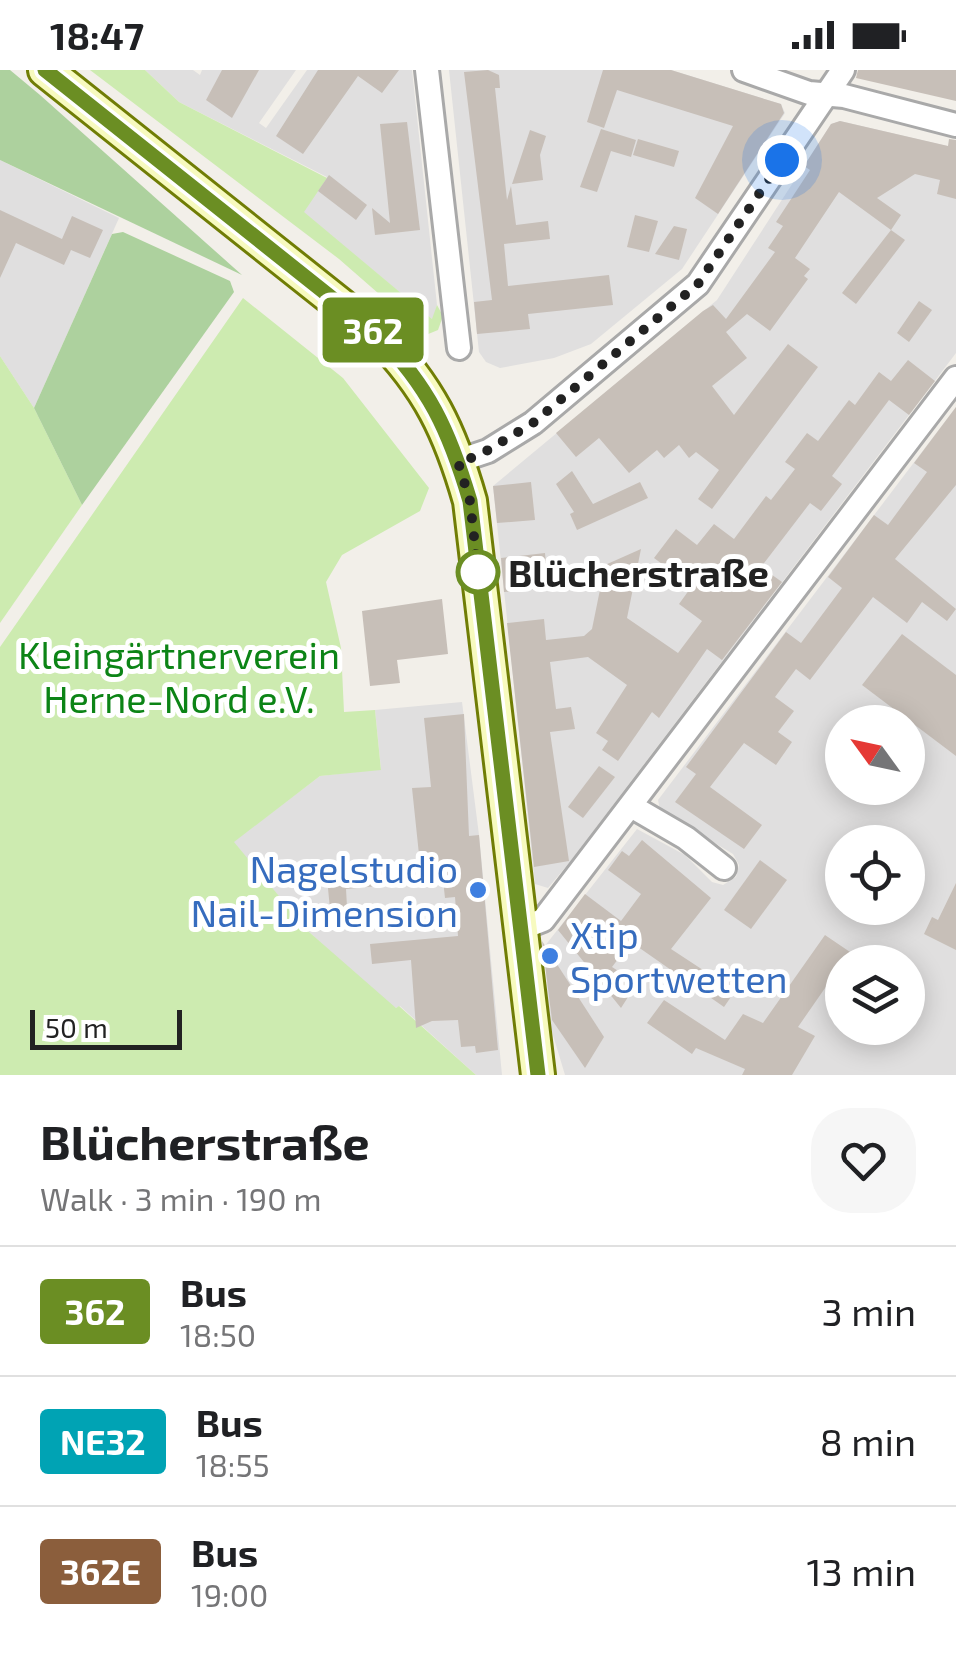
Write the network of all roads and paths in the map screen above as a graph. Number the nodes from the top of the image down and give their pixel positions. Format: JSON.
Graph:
{"nodes":[{"id":1,"x":44,"y":70,"type":"edge"},
{"id":2,"x":427,"y":70,"type":"edge"},
{"id":3,"x":744,"y":70,"type":"edge"},
{"id":4,"x":843,"y":70,"type":"edge"},
{"id":5,"x":824,"y":96,"type":"junction"},
{"id":6,"x":956,"y":124,"type":"edge"},
{"id":7,"x":459,"y":348,"type":"dead end"},
{"id":8,"x":956,"y":378,"type":"edge"},
{"id":9,"x":458,"y":462,"type":"junction"},
{"id":10,"x":631,"y":806,"type":"junction"},
{"id":11,"x":724,"y":868,"type":"dead end"},
{"id":12,"x":520,"y":929,"type":"junction"},
{"id":13,"x":538,"y":1075,"type":"edge"}],
"edges":[{"from":1,"to":9,"type":"main road"},
{"from":2,"to":7,"type":"street"},
{"from":3,"to":5,"type":"street"},
{"from":4,"to":5,"type":"street"},
{"from":5,"to":6,"type":"street"},
{"from":5,"to":9,"type":"street"},
{"from":8,"to":10,"type":"street"},
{"from":9,"to":12,"type":"main road"},
{"from":10,"to":11,"type":"street"},
{"from":10,"to":12,"type":"street"},
{"from":12,"to":13,"type":"main road"}]}
